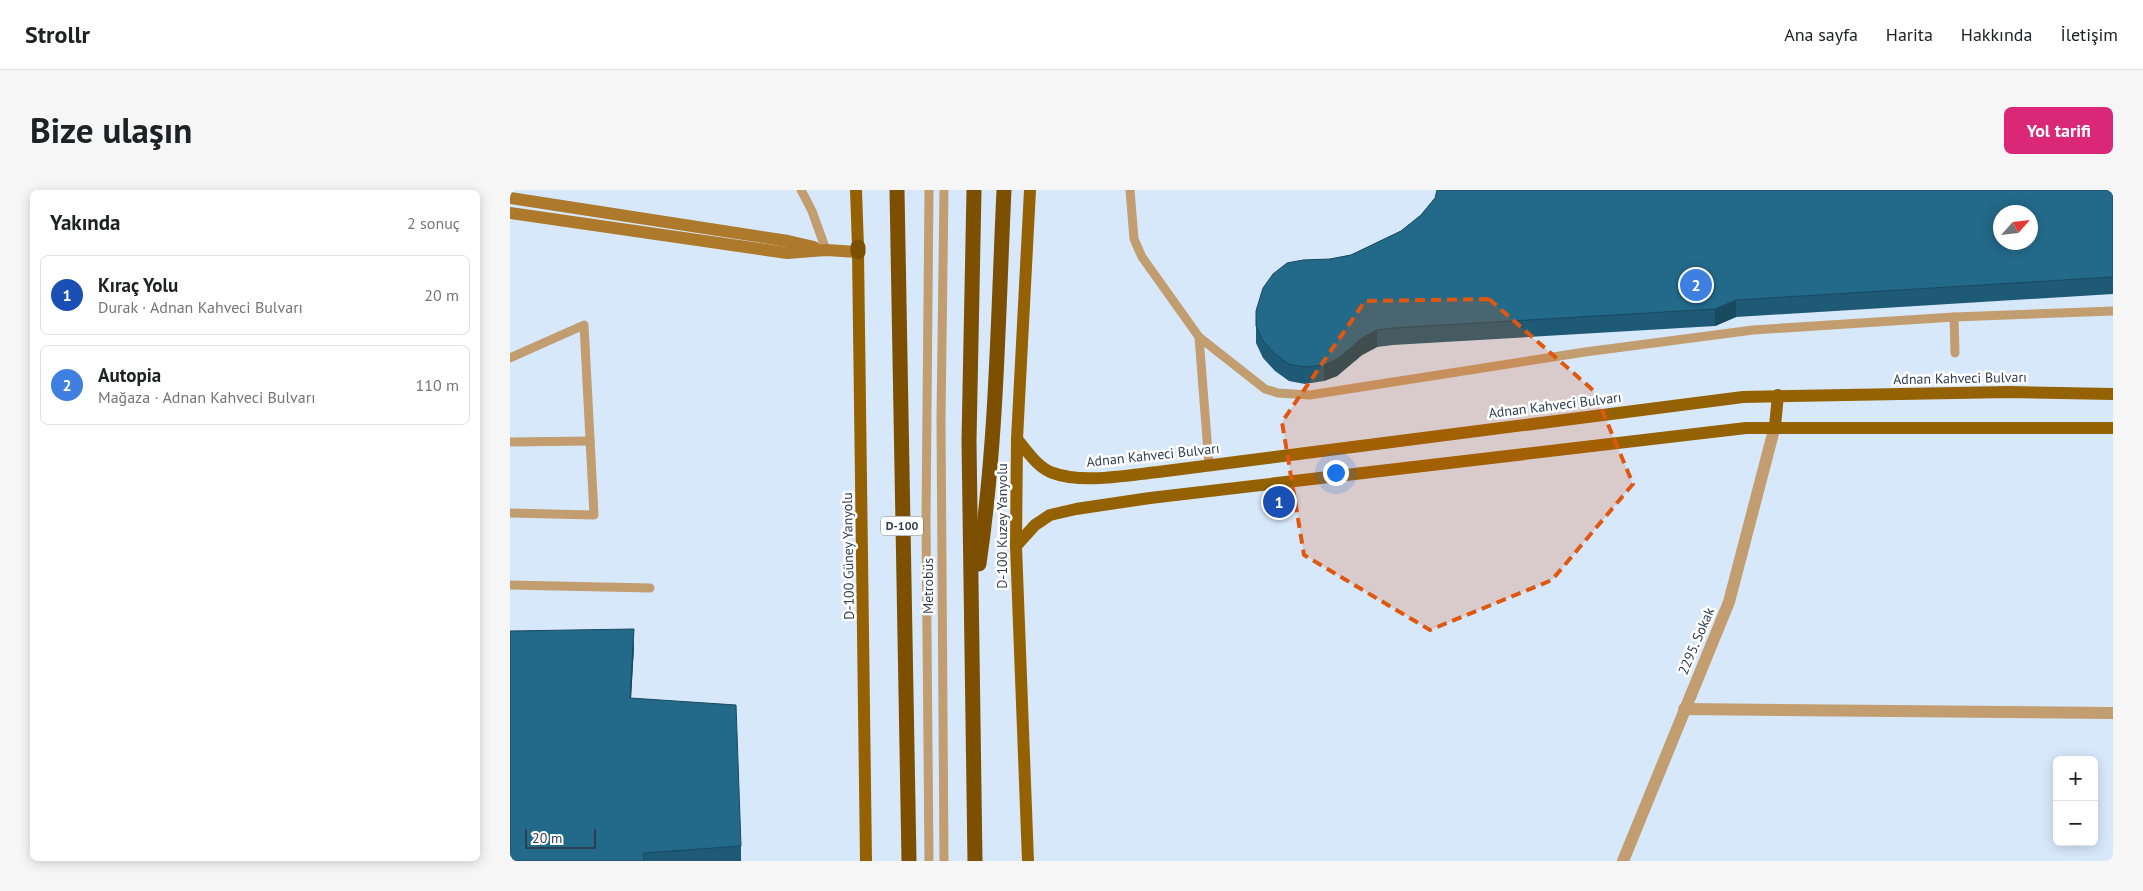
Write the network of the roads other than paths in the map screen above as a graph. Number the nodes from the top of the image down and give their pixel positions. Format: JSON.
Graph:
{"nodes":[{"id":1,"x":801,"y":190,"type":"edge"},
{"id":2,"x":856,"y":190,"type":"edge"},
{"id":3,"x":898,"y":190,"type":"edge"},
{"id":4,"x":930,"y":190,"type":"edge"},
{"id":5,"x":944,"y":190,"type":"edge"},
{"id":6,"x":974,"y":190,"type":"edge"},
{"id":7,"x":1004,"y":190,"type":"edge"},
{"id":8,"x":1030,"y":190,"type":"edge"},
{"id":9,"x":1130,"y":190,"type":"edge"},
{"id":10,"x":510,"y":198,"type":"edge"},
{"id":11,"x":510,"y":212,"type":"edge"},
{"id":12,"x":826,"y":250,"type":"junction"},
{"id":13,"x":858,"y":250,"type":"junction"},
{"id":14,"x":2113,"y":311,"type":"edge"},
{"id":15,"x":1954,"y":317,"type":"junction"},
{"id":16,"x":1199,"y":337,"type":"junction"},
{"id":17,"x":1955,"y":353,"type":"dead end"},
{"id":18,"x":510,"y":358,"type":"edge"},
{"id":19,"x":2113,"y":394,"type":"edge"},
{"id":20,"x":1778,"y":395,"type":"junction"},
{"id":21,"x":1775,"y":426,"type":"junction"},
{"id":22,"x":2113,"y":428,"type":"edge"},
{"id":23,"x":1017,"y":439,"type":"junction"},
{"id":24,"x":590,"y":441,"type":"junction"},
{"id":25,"x":510,"y":442,"type":"edge"},
{"id":26,"x":1209,"y":465,"type":"junction"},
{"id":27,"x":510,"y":513,"type":"edge"},
{"id":28,"x":1016,"y":546,"type":"junction"},
{"id":29,"x":510,"y":585,"type":"edge"},
{"id":30,"x":650,"y":588,"type":"dead end"},
{"id":31,"x":972,"y":610,"type":"junction"},
{"id":32,"x":1684,"y":709,"type":"junction"},
{"id":33,"x":2113,"y":713,"type":"edge"},
{"id":34,"x":866,"y":861,"type":"edge"},
{"id":35,"x":909,"y":861,"type":"edge"},
{"id":36,"x":929,"y":861,"type":"edge"},
{"id":37,"x":944,"y":861,"type":"edge"},
{"id":38,"x":975,"y":861,"type":"edge"},
{"id":39,"x":1028,"y":861,"type":"edge"},
{"id":40,"x":1623,"y":861,"type":"edge"}],
"edges":[{"from":1,"to":12,"type":"lane"},
{"from":2,"to":13,"type":"main road","name":"D-100 Güney Yanyolu"},
{"from":3,"to":35,"type":"highway","number":"D-100"},
{"from":4,"to":36,"type":"lane","name":"Metrobüs"},
{"from":5,"to":37,"type":"lane","name":"Metrobüs"},
{"from":6,"to":31,"type":"highway"},
{"from":7,"to":31,"type":"highway"},
{"from":8,"to":23,"type":"main road","name":"D-100 Kuzey Yanyolu"},
{"from":9,"to":16,"type":"lane"},
{"from":10,"to":12,"type":"main road"},
{"from":11,"to":12,"type":"main road"},
{"from":12,"to":13,"type":"main road"},
{"from":13,"to":34,"type":"main road","name":"D-100 Güney Yanyolu"},
{"from":14,"to":15,"type":"lane"},
{"from":15,"to":16,"type":"lane"},
{"from":15,"to":17,"type":"lane"},
{"from":16,"to":26,"type":"lane"},
{"from":18,"to":24,"type":"lane"},
{"from":19,"to":20,"type":"main road","name":"Adnan Kahveci Bulvarı"},
{"from":20,"to":21,"type":"main road"},
{"from":20,"to":26,"type":"main road","name":"Adnan Kahveci Bulvarı"},
{"from":21,"to":22,"type":"main road"},
{"from":21,"to":28,"type":"main road"},
{"from":21,"to":32,"type":"street","name":"2295. Sokak"},
{"from":23,"to":26,"type":"main road","name":"Adnan Kahveci Bulvarı"},
{"from":23,"to":28,"type":"main road","name":"D-100 Kuzey Yanyolu"},
{"from":24,"to":25,"type":"lane"},
{"from":24,"to":27,"type":"lane"},
{"from":28,"to":39,"type":"main road","name":"D-100 Kuzey Yanyolu"},
{"from":29,"to":30,"type":"lane"},
{"from":31,"to":38,"type":"highway"},
{"from":32,"to":33,"type":"street"},
{"from":32,"to":40,"type":"street","name":"2295. Sokak"}]}
